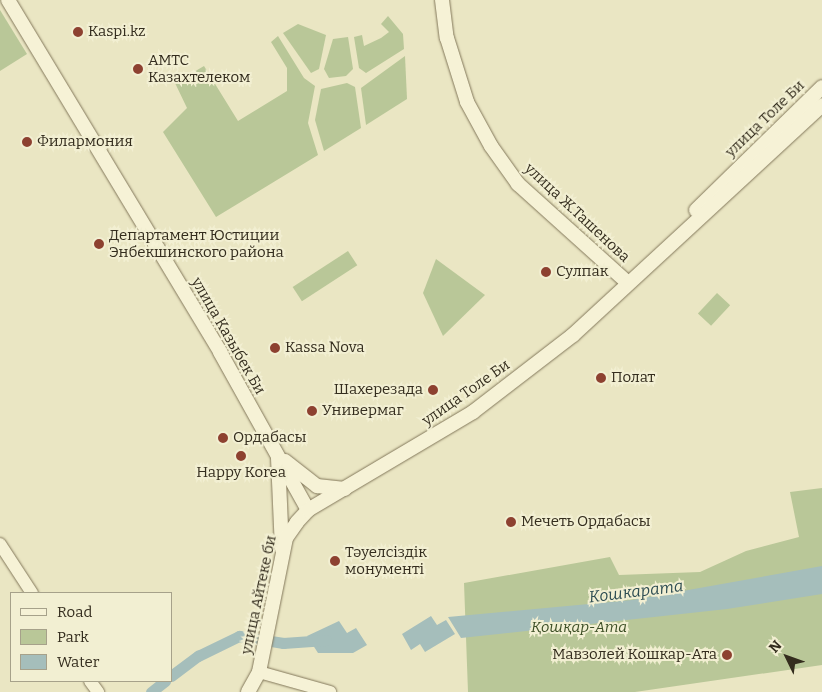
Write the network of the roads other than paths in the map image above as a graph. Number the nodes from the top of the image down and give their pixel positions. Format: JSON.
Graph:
{"nodes":[{"id":1,"x":8,"y":0,"type":"edge"},
{"id":2,"x":442,"y":0,"type":"edge"},
{"id":3,"x":822,"y":86,"type":"edge"},
{"id":4,"x":822,"y":105,"type":"edge"},
{"id":5,"x":627,"y":282,"type":"junction"},
{"id":6,"x":278,"y":455,"type":"junction"},
{"id":7,"x":345,"y":489,"type":"junction"},
{"id":8,"x":308,"y":510,"type":"junction"},
{"id":9,"x":0,"y":544,"type":"edge"},
{"id":10,"x":282,"y":555,"type":"junction"},
{"id":11,"x":31,"y":592,"type":"edge"},
{"id":12,"x":260,"y":667,"type":"junction"},
{"id":13,"x":248,"y":692,"type":"edge"},
{"id":14,"x":330,"y":692,"type":"edge"}],
"edges":[{"from":1,"to":6,"type":"main road","name":"улица Казыбек Би"},
{"from":2,"to":5,"type":"main road","name":"улица Ж.Ташенова"},
{"from":3,"to":5,"type":"main road","name":"улица Толе Би"},
{"from":4,"to":5,"type":"main road","name":"улица Толе Би"},
{"from":5,"to":7,"type":"main road","name":"улица Толе Би"},
{"from":6,"to":7,"type":"main road"},
{"from":6,"to":8,"type":"main road","name":"улица Казыбек Би"},
{"from":6,"to":10,"type":"main road"},
{"from":7,"to":8,"type":"main road","name":"улица Толе Би"},
{"from":8,"to":10,"type":"main road","name":"улица Айтеке би"},
{"from":9,"to":11,"type":"street"},
{"from":10,"to":12,"type":"main road","name":"улица Айтеке би"},
{"from":12,"to":13,"type":"main road","name":"улица Айтеке би"},
{"from":12,"to":14,"type":"street"}]}
